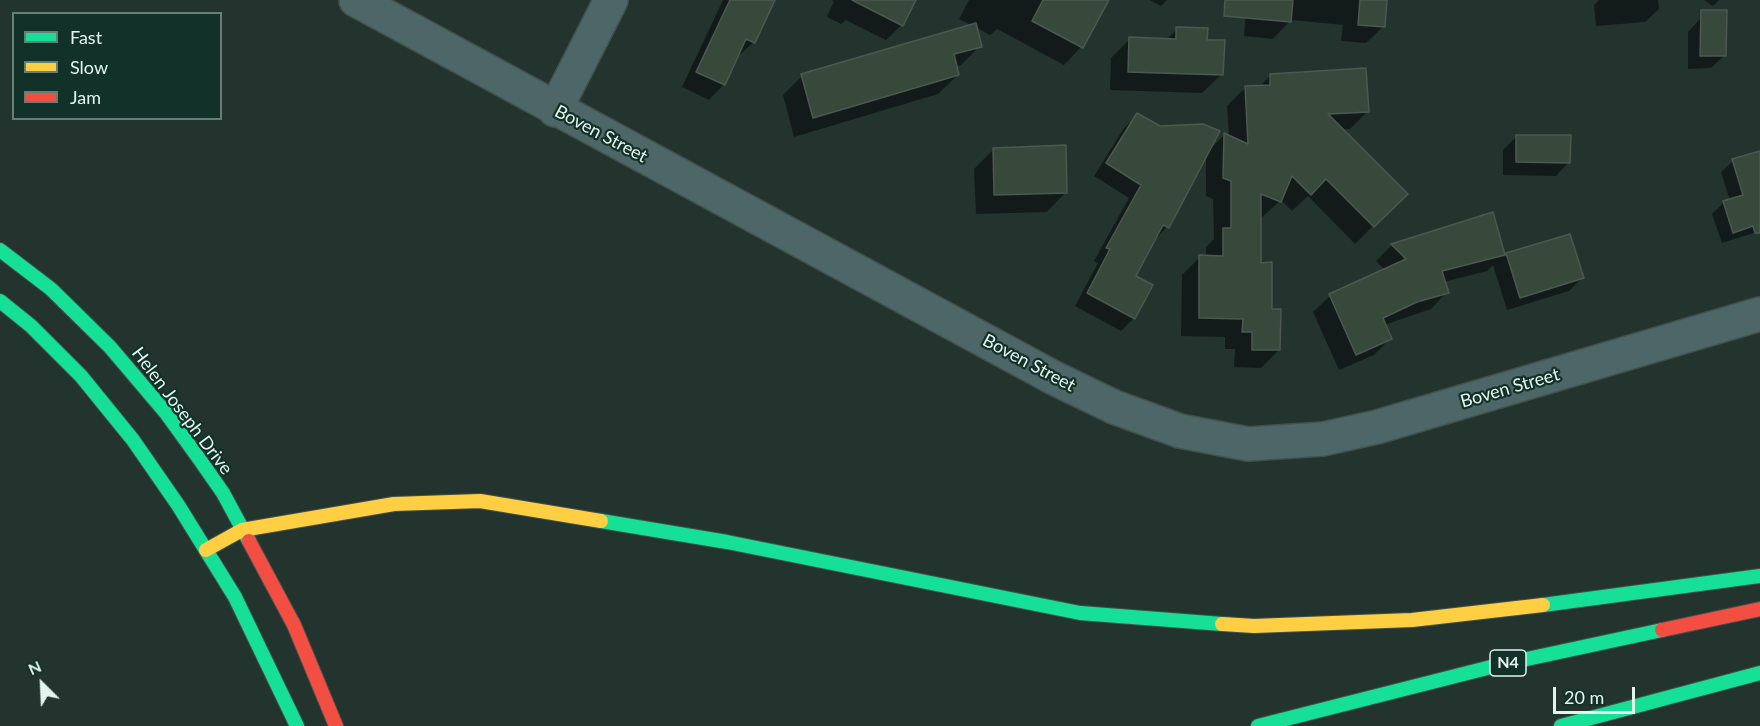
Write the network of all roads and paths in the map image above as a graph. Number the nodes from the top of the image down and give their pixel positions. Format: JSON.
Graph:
{"nodes":[{"id":1,"x":356,"y":0,"type":"edge"},
{"id":2,"x":611,"y":0,"type":"edge"},
{"id":3,"x":555,"y":110,"type":"junction"},
{"id":4,"x":0,"y":250,"type":"edge"},
{"id":5,"x":0,"y":301,"type":"edge"},
{"id":6,"x":1760,"y":314,"type":"edge"},
{"id":7,"x":242,"y":530,"type":"junction"},
{"id":8,"x":206,"y":550,"type":"junction"},
{"id":9,"x":1760,"y":576,"type":"edge"},
{"id":10,"x":1760,"y":609,"type":"edge"},
{"id":11,"x":1760,"y":673,"type":"edge"},
{"id":12,"x":297,"y":726,"type":"edge"},
{"id":13,"x":336,"y":726,"type":"edge"},
{"id":14,"x":1258,"y":726,"type":"edge"},
{"id":15,"x":1561,"y":726,"type":"edge"}],
"edges":[{"from":1,"to":3,"type":"street","name":"Boven Street"},
{"from":2,"to":3,"type":"street"},
{"from":3,"to":6,"type":"street","name":"Boven Street"},
{"from":4,"to":7,"type":"main road","name":"Helen Joseph Drive"},
{"from":5,"to":8,"type":"main road"},
{"from":7,"to":8,"type":"main road"},
{"from":7,"to":9,"type":"main road"},
{"from":7,"to":13,"type":"main road","name":"Helen Joseph Drive"},
{"from":8,"to":12,"type":"main road"},
{"from":10,"to":14,"type":"main road","number":"N4"},
{"from":11,"to":15,"type":"main road"}]}
